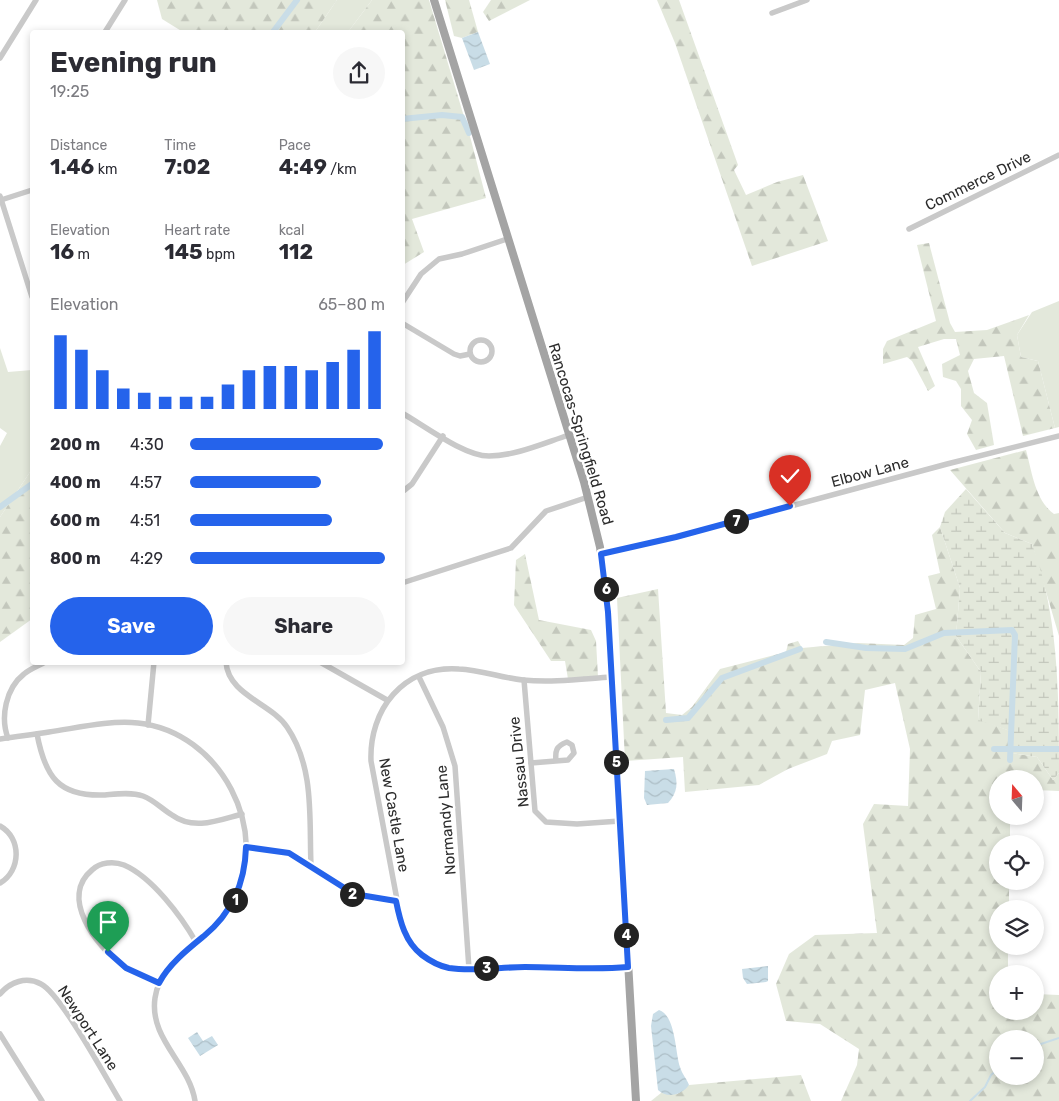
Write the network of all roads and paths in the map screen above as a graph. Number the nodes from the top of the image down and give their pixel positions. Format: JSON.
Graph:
{"nodes":[{"id":1,"x":36,"y":0,"type":"edge"},
{"id":2,"x":125,"y":0,"type":"edge"},
{"id":3,"x":434,"y":0,"type":"edge"},
{"id":4,"x":807,"y":0,"type":"edge"},
{"id":5,"x":772,"y":13,"type":"dead end"},
{"id":6,"x":106,"y":30,"type":"edge"},
{"id":7,"x":0,"y":58,"type":"edge"},
{"id":8,"x":1059,"y":155,"type":"edge"},
{"id":9,"x":30,"y":191,"type":"edge"},
{"id":10,"x":1,"y":198,"type":"edge"},
{"id":11,"x":909,"y":228,"type":"dead end"},
{"id":12,"x":507,"y":239,"type":"junction"},
{"id":13,"x":30,"y":291,"type":"edge"},
{"id":14,"x":405,"y":298,"type":"edge"},
{"id":15,"x":405,"y":326,"type":"edge"},
{"id":16,"x":470,"y":354,"type":"junction"},
{"id":17,"x":405,"y":415,"type":"edge"},
{"id":18,"x":569,"y":435,"type":"junction"},
{"id":19,"x":442,"y":436,"type":"junction"},
{"id":20,"x":1059,"y":436,"type":"edge"},
{"id":21,"x":405,"y":490,"type":"edge"},
{"id":22,"x":588,"y":497,"type":"junction"},
{"id":23,"x":601,"y":554,"type":"junction"},
{"id":24,"x":405,"y":582,"type":"edge"},
{"id":25,"x":40,"y":665,"type":"edge"},
{"id":26,"x":154,"y":665,"type":"edge"},
{"id":27,"x":227,"y":665,"type":"edge"},
{"id":28,"x":325,"y":665,"type":"edge"},
{"id":29,"x":419,"y":676,"type":"junction"},
{"id":30,"x":611,"y":677,"type":"junction"},
{"id":31,"x":524,"y":680,"type":"junction"},
{"id":32,"x":387,"y":700,"type":"junction"},
{"id":33,"x":148,"y":725,"type":"junction"},
{"id":34,"x":37,"y":734,"type":"junction"},
{"id":35,"x":8,"y":738,"type":"junction"},
{"id":36,"x":0,"y":739,"type":"edge"},
{"id":37,"x":556,"y":761,"type":"dead end"},
{"id":38,"x":531,"y":762,"type":"junction"},
{"id":39,"x":242,"y":814,"type":"junction"},
{"id":40,"x":620,"y":821,"type":"junction"},
{"id":41,"x":0,"y":826,"type":"edge"},
{"id":42,"x":246,"y":847,"type":"junction"},
{"id":43,"x":310,"y":866,"type":"junction"},
{"id":44,"x":0,"y":883,"type":"edge"},
{"id":45,"x":396,"y":901,"type":"junction"},
{"id":46,"x":196,"y":942,"type":"junction"},
{"id":47,"x":628,"y":967,"type":"junction"},
{"id":48,"x":469,"y":969,"type":"junction"},
{"id":49,"x":159,"y":983,"type":"junction"},
{"id":50,"x":0,"y":994,"type":"edge"},
{"id":51,"x":0,"y":1034,"type":"edge"},
{"id":52,"x":42,"y":1101,"type":"edge"},
{"id":53,"x":120,"y":1101,"type":"edge"},
{"id":54,"x":195,"y":1101,"type":"edge"},
{"id":55,"x":636,"y":1101,"type":"edge"}],
"edges":[{"from":1,"to":7,"type":"street"},
{"from":2,"to":6,"type":"street"},
{"from":3,"to":12,"type":"main road","name":"Rancocas-Springfield Road"},
{"from":4,"to":5,"type":"street"},
{"from":8,"to":11,"type":"street","name":"Commerce Drive"},
{"from":9,"to":10,"type":"street"},
{"from":10,"to":13,"type":"street"},
{"from":12,"to":14,"type":"street"},
{"from":12,"to":18,"type":"main road","name":"Rancocas-Springfield Road"},
{"from":15,"to":16,"type":"street"},
{"from":16,"to":16,"type":"street"},
{"from":17,"to":19,"type":"street"},
{"from":18,"to":19,"type":"street"},
{"from":18,"to":22,"type":"main road","name":"Rancocas-Springfield Road"},
{"from":19,"to":21,"type":"street"},
{"from":20,"to":23,"type":"street","name":"Elbow Lane"},
{"from":22,"to":23,"type":"main road","name":"Rancocas-Springfield Road"},
{"from":22,"to":24,"type":"street"},
{"from":23,"to":30,"type":"main road","name":"Rancocas-Springfield Road"},
{"from":25,"to":35,"type":"street"},
{"from":26,"to":33,"type":"street"},
{"from":27,"to":43,"type":"street"},
{"from":28,"to":32,"type":"street"},
{"from":29,"to":31,"type":"street","name":"New Castle Lane"},
{"from":29,"to":32,"type":"street","name":"New Castle Lane"},
{"from":29,"to":48,"type":"street","name":"Normandy Lane"},
{"from":30,"to":31,"type":"street","name":"New Castle Lane"},
{"from":30,"to":40,"type":"main road","name":"Rancocas-Springfield Road"},
{"from":31,"to":38,"type":"street","name":"Nassau Drive"},
{"from":32,"to":45,"type":"street","name":"New Castle Lane"},
{"from":33,"to":34,"type":"street"},
{"from":33,"to":39,"type":"street"},
{"from":34,"to":35,"type":"street"},
{"from":34,"to":39,"type":"street"},
{"from":35,"to":36,"type":"street"},
{"from":37,"to":38,"type":"street"},
{"from":38,"to":40,"type":"street","name":"Nassau Drive"},
{"from":39,"to":42,"type":"street"},
{"from":40,"to":47,"type":"main road","name":"Rancocas-Springfield Road"},
{"from":41,"to":44,"type":"street"},
{"from":42,"to":43,"type":"street"},
{"from":42,"to":46,"type":"street"},
{"from":43,"to":45,"type":"street"},
{"from":45,"to":48,"type":"street","name":"New Castle Lane"},
{"from":46,"to":49,"type":"street"},
{"from":46,"to":49,"type":"street"},
{"from":47,"to":48,"type":"street","name":"New Castle Lane"},
{"from":47,"to":55,"type":"main road","name":"Rancocas-Springfield Road"},
{"from":49,"to":54,"type":"street"},
{"from":50,"to":53,"type":"street","name":"Newport Lane"},
{"from":51,"to":52,"type":"street"}]}
